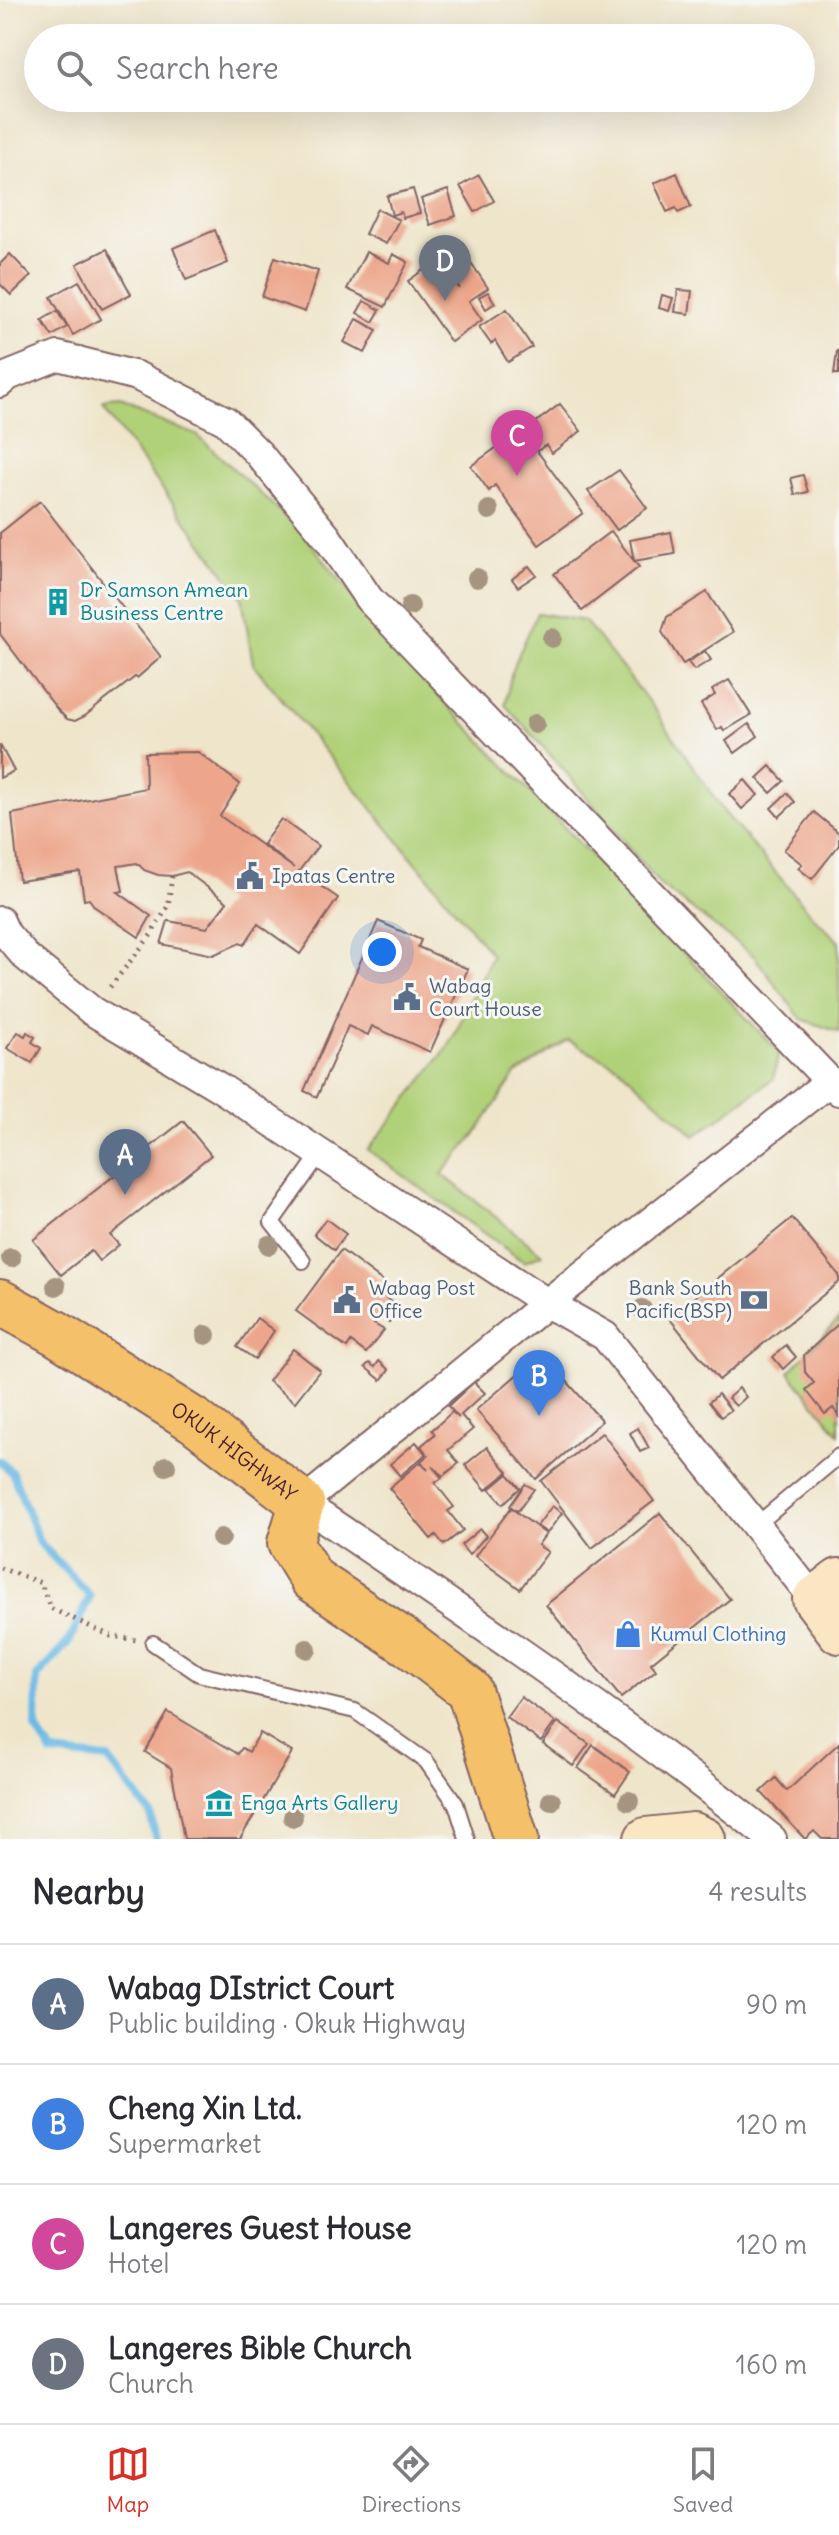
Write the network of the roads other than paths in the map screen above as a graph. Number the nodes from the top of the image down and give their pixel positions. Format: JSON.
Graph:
{"nodes":[{"id":1,"x":0,"y":383,"type":"edge"},
{"id":2,"x":2,"y":930,"type":"edge"},
{"id":3,"x":835,"y":1086,"type":"edge"},
{"id":4,"x":320,"y":1154,"type":"junction"},
{"id":5,"x":303,"y":1261,"type":"dead end"},
{"id":6,"x":0,"y":1302,"type":"edge"},
{"id":7,"x":547,"y":1303,"type":"junction"},
{"id":8,"x":839,"y":1456,"type":"edge"},
{"id":9,"x":302,"y":1503,"type":"junction"},
{"id":10,"x":755,"y":1526,"type":"junction"},
{"id":11,"x":826,"y":1589,"type":"edge"},
{"id":12,"x":839,"y":1632,"type":"edge"},
{"id":13,"x":153,"y":1643,"type":"road end"},
{"id":14,"x":467,"y":1839,"type":"edge"},
{"id":15,"x":516,"y":1839,"type":"edge"},
{"id":16,"x":646,"y":1839,"type":"edge"},
{"id":17,"x":704,"y":1839,"type":"edge"},
{"id":18,"x":772,"y":1839,"type":"edge"}],
"edges":[{"from":1,"to":3,"type":"street"},
{"from":2,"to":4,"type":"street"},
{"from":3,"to":7,"type":"street"},
{"from":4,"to":5,"type":"lane"},
{"from":4,"to":7,"type":"street"},
{"from":6,"to":9,"type":"main road","name":"OKUK HIGHWAY"},
{"from":7,"to":9,"type":"street"},
{"from":7,"to":10,"type":"street"},
{"from":8,"to":10,"type":"lane"},
{"from":9,"to":15,"type":"main road","name":"OKUK HIGHWAY"},
{"from":9,"to":18,"type":"street"},
{"from":10,"to":11,"type":"street"},
{"from":11,"to":12,"type":"street"},
{"from":13,"to":14,"type":"lane"},
{"from":16,"to":17,"type":"street"}]}
